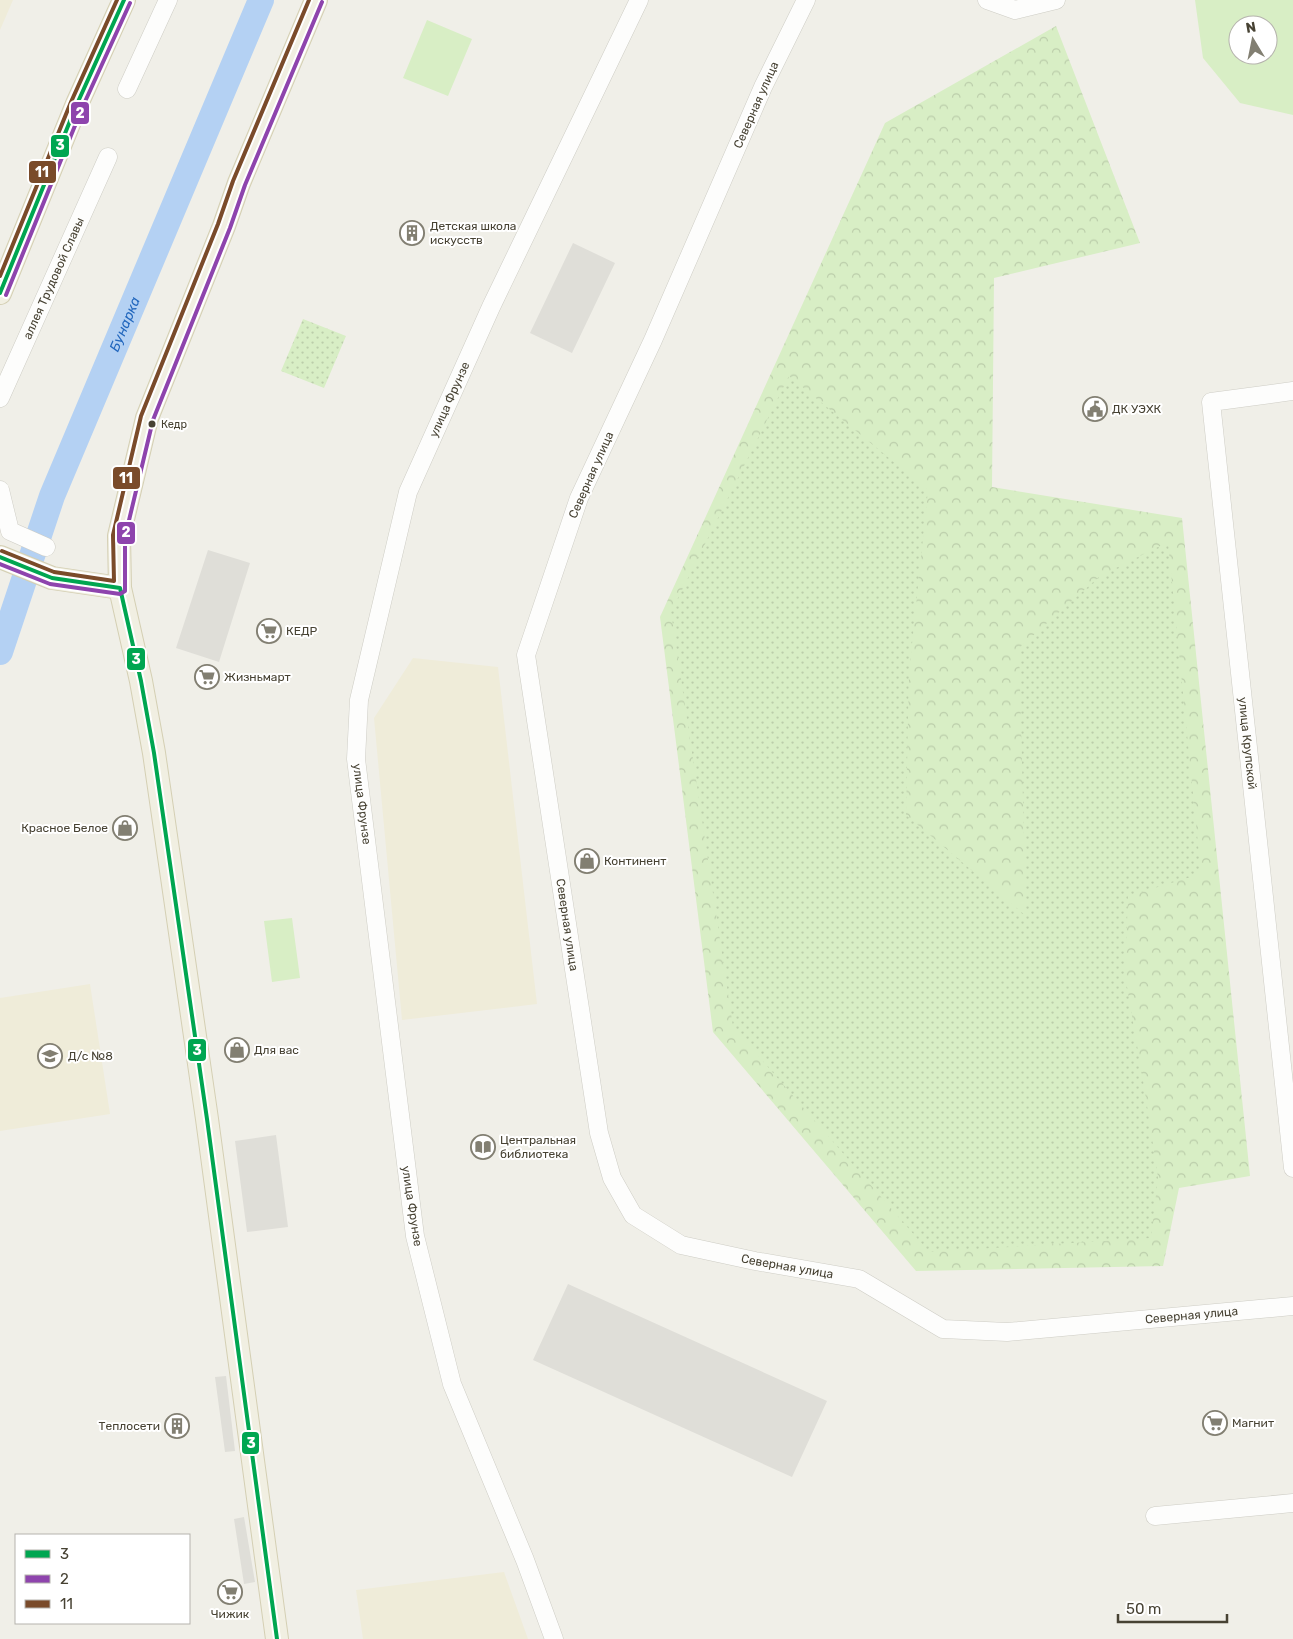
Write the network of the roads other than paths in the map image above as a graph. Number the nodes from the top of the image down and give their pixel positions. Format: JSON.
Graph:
{"nodes":[{"id":1,"x":124,"y":0,"type":"edge"},
{"id":2,"x":168,"y":0,"type":"edge"},
{"id":3,"x":316,"y":0,"type":"edge"},
{"id":4,"x":639,"y":0,"type":"edge"},
{"id":5,"x":806,"y":0,"type":"edge"},
{"id":6,"x":987,"y":0,"type":"edge"},
{"id":7,"x":1056,"y":0,"type":"edge"},
{"id":8,"x":127,"y":89,"type":"dead end"},
{"id":9,"x":108,"y":157,"type":"dead end"},
{"id":10,"x":0,"y":293,"type":"edge"},
{"id":11,"x":1293,"y":391,"type":"edge"},
{"id":12,"x":0,"y":398,"type":"edge"},
{"id":13,"x":0,"y":490,"type":"edge"},
{"id":14,"x":46,"y":547,"type":"dead end"},
{"id":15,"x":0,"y":557,"type":"edge"},
{"id":16,"x":120,"y":588,"type":"junction"},
{"id":17,"x":1293,"y":1168,"type":"edge"},
{"id":18,"x":1293,"y":1306,"type":"edge"},
{"id":19,"x":1293,"y":1503,"type":"edge"},
{"id":20,"x":1155,"y":1516,"type":"dead end"},
{"id":21,"x":278,"y":1639,"type":"edge"},
{"id":22,"x":554,"y":1639,"type":"edge"}],
"edges":[{"from":1,"to":10,"type":"main road"},
{"from":2,"to":8,"type":"street"},
{"from":3,"to":16,"type":"main road"},
{"from":4,"to":22,"type":"street","name":"улица Фрунзе"},
{"from":5,"to":18,"type":"street","name":"Северная улица"},
{"from":6,"to":7,"type":"street"},
{"from":9,"to":12,"type":"street","name":"аллея Трудовой Славы"},
{"from":11,"to":17,"type":"street","name":"улица Крупской"},
{"from":13,"to":14,"type":"street"},
{"from":15,"to":16,"type":"main road"},
{"from":16,"to":21,"type":"main road"},
{"from":19,"to":20,"type":"street"}]}
